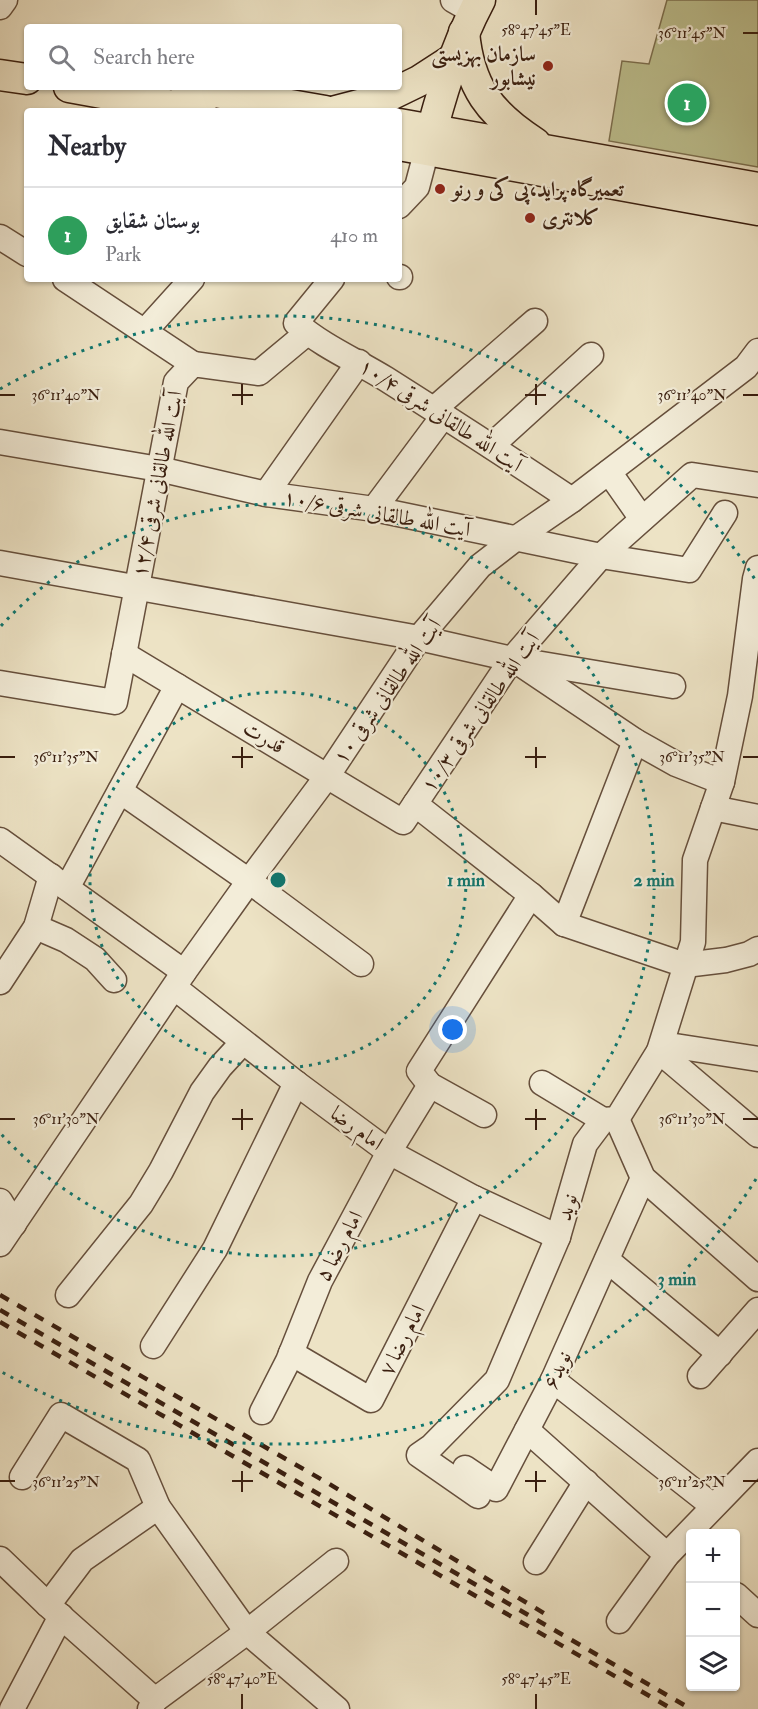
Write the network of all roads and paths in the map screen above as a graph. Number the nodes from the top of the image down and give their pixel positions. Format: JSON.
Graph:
{"nodes":[{"id":1,"x":5,"y":0,"type":"edge"},
{"id":2,"x":0,"y":7,"type":"edge"},
{"id":3,"x":465,"y":21,"type":"edge"},
{"id":4,"x":0,"y":55,"type":"edge"},
{"id":5,"x":24,"y":59,"type":"edge"},
{"id":6,"x":0,"y":75,"type":"edge"},
{"id":7,"x":24,"y":79,"type":"edge"},
{"id":8,"x":402,"y":89,"type":"edge"},
{"id":9,"x":86,"y":90,"type":"edge"},
{"id":10,"x":203,"y":90,"type":"edge"},
{"id":11,"x":400,"y":90,"type":"edge"},
{"id":12,"x":184,"y":108,"type":"edge"},
{"id":13,"x":308,"y":108,"type":"edge"},
{"id":14,"x":348,"y":108,"type":"edge"},
{"id":15,"x":402,"y":127,"type":"edge"},
{"id":16,"x":419,"y":141,"type":"edge"},
{"id":17,"x":543,"y":149,"type":"junction"},
{"id":18,"x":758,"y":188,"type":"edge"},
{"id":19,"x":402,"y":203,"type":"edge"},
{"id":20,"x":758,"y":210,"type":"edge"},
{"id":21,"x":0,"y":237,"type":"edge"},
{"id":22,"x":24,"y":252,"type":"edge"},
{"id":23,"x":70,"y":282,"type":"edge"},
{"id":24,"x":189,"y":282,"type":"edge"},
{"id":25,"x":330,"y":282,"type":"edge"},
{"id":26,"x":536,"y":321,"type":"dead end"},
{"id":27,"x":145,"y":331,"type":"junction"},
{"id":28,"x":308,"y":333,"type":"junction"},
{"id":29,"x":758,"y":351,"type":"edge"},
{"id":30,"x":591,"y":356,"type":"dead end"},
{"id":31,"x":359,"y":362,"type":"junction"},
{"id":32,"x":193,"y":364,"type":"junction"},
{"id":33,"x":439,"y":412,"type":"junction"},
{"id":34,"x":0,"y":442,"type":"edge"},
{"id":35,"x":491,"y":446,"type":"junction"},
{"id":36,"x":159,"y":469,"type":"junction"},
{"id":37,"x":609,"y":472,"type":"junction"},
{"id":38,"x":758,"y":485,"type":"edge"},
{"id":39,"x":266,"y":494,"type":"junction"},
{"id":40,"x":572,"y":500,"type":"junction"},
{"id":41,"x":374,"y":509,"type":"junction"},
{"id":42,"x":725,"y":513,"type":"dead end"},
{"id":43,"x":642,"y":519,"type":"junction"},
{"id":44,"x":514,"y":539,"type":"junction"},
{"id":45,"x":601,"y":556,"type":"junction"},
{"id":46,"x":0,"y":563,"type":"edge"},
{"id":47,"x":757,"y":576,"type":"edge"},
{"id":48,"x":137,"y":586,"type":"junction"},
{"id":49,"x":419,"y":638,"type":"junction"},
{"id":50,"x":124,"y":654,"type":"junction"},
{"id":51,"x":512,"y":659,"type":"junction"},
{"id":52,"x":0,"y":683,"type":"edge"},
{"id":53,"x":177,"y":686,"type":"junction"},
{"id":54,"x":674,"y":686,"type":"dead end"},
{"id":55,"x":749,"y":698,"type":"edge"},
{"id":56,"x":635,"y":741,"type":"junction"},
{"id":57,"x":328,"y":776,"type":"junction"},
{"id":58,"x":722,"y":782,"type":"junction"},
{"id":59,"x":120,"y":791,"type":"junction"},
{"id":60,"x":713,"y":808,"type":"junction"},
{"id":61,"x":409,"y":813,"type":"junction"},
{"id":62,"x":758,"y":817,"type":"edge"},
{"id":63,"x":4,"y":850,"type":"edge"},
{"id":64,"x":249,"y":880,"type":"junction"},
{"id":65,"x":59,"y":882,"type":"junction"},
{"id":66,"x":531,"y":895,"type":"junction"},
{"id":67,"x":564,"y":924,"type":"junction"},
{"id":68,"x":36,"y":927,"type":"junction"},
{"id":69,"x":758,"y":949,"type":"edge"},
{"id":70,"x":361,"y":964,"type":"dead end"},
{"id":71,"x":685,"y":964,"type":"junction"},
{"id":72,"x":114,"y":980,"type":"dead end"},
{"id":73,"x":179,"y":980,"type":"junction"},
{"id":74,"x":0,"y":982,"type":"edge"},
{"id":75,"x":243,"y":1042,"type":"junction"},
{"id":76,"x":660,"y":1047,"type":"junction"},
{"id":77,"x":758,"y":1059,"type":"edge"},
{"id":78,"x":296,"y":1083,"type":"junction"},
{"id":79,"x":542,"y":1083,"type":"dead end"},
{"id":80,"x":430,"y":1086,"type":"junction"},
{"id":81,"x":484,"y":1115,"type":"dead end"},
{"id":82,"x":610,"y":1119,"type":"junction"},
{"id":83,"x":758,"y":1136,"type":"edge"},
{"id":84,"x":389,"y":1152,"type":"junction"},
{"id":85,"x":643,"y":1178,"type":"junction"},
{"id":86,"x":474,"y":1198,"type":"junction"},
{"id":87,"x":0,"y":1201,"type":"edge"},
{"id":88,"x":14,"y":1224,"type":"junction"},
{"id":89,"x":558,"y":1237,"type":"junction"},
{"id":90,"x":0,"y":1244,"type":"edge"},
{"id":91,"x":607,"y":1260,"type":"junction"},
{"id":92,"x":758,"y":1279,"type":"edge"},
{"id":93,"x":68,"y":1295,"type":"dead end"},
{"id":94,"x":758,"y":1310,"type":"edge"},
{"id":95,"x":153,"y":1346,"type":"dead end"},
{"id":96,"x":291,"y":1353,"type":"junction"},
{"id":97,"x":720,"y":1354,"type":"junction"},
{"id":98,"x":700,"y":1376,"type":"dead end"},
{"id":99,"x":554,"y":1380,"type":"junction"},
{"id":100,"x":262,"y":1412,"type":"dead end"},
{"id":101,"x":527,"y":1430,"type":"junction"},
{"id":102,"x":432,"y":1446,"type":"junction"},
{"id":103,"x":758,"y":1461,"type":"edge"},
{"id":104,"x":22,"y":1477,"type":"dead end"},
{"id":105,"x":586,"y":1482,"type":"junction"},
{"id":106,"x":478,"y":1496,"type":"dead end"},
{"id":107,"x":713,"y":1506,"type":"junction"},
{"id":108,"x":158,"y":1507,"type":"junction"},
{"id":109,"x":678,"y":1551,"type":"edge"},
{"id":110,"x":0,"y":1559,"type":"edge"},
{"id":111,"x":336,"y":1561,"type":"dead end"},
{"id":112,"x":536,"y":1562,"type":"dead end"},
{"id":113,"x":740,"y":1599,"type":"edge"},
{"id":114,"x":54,"y":1611,"type":"junction"},
{"id":115,"x":758,"y":1615,"type":"edge"},
{"id":116,"x":619,"y":1621,"type":"dead end"},
{"id":117,"x":247,"y":1632,"type":"junction"},
{"id":118,"x":153,"y":1705,"type":"edge"},
{"id":119,"x":12,"y":1709,"type":"edge"},
{"id":120,"x":337,"y":1709,"type":"edge"}],
"edges":[{"from":1,"to":2,"type":"street"},
{"from":3,"to":8,"type":"main road"},
{"from":3,"to":16,"type":"main road"},
{"from":3,"to":17,"type":"main road"},
{"from":4,"to":5,"type":"main road"},
{"from":6,"to":7,"type":"main road"},
{"from":9,"to":12,"type":"main road"},
{"from":10,"to":13,"type":"main road"},
{"from":11,"to":14,"type":"main road"},
{"from":15,"to":16,"type":"main road"},
{"from":16,"to":17,"type":"main road"},
{"from":16,"to":19,"type":"street"},
{"from":16,"to":20,"type":"main road"},
{"from":17,"to":18,"type":"main road"},
{"from":21,"to":22,"type":"street"},
{"from":23,"to":27,"type":"street"},
{"from":24,"to":27,"type":"street"},
{"from":25,"to":28,"type":"street"},
{"from":26,"to":33,"type":"street"},
{"from":27,"to":32,"type":"street"},
{"from":28,"to":31,"type":"street","name":"آیت الله طالقانی شرقی ۱۰/۴"},
{"from":28,"to":32,"type":"street","name":"آیت الله طالقانی شرقی ۱۲/۴"},
{"from":29,"to":37,"type":"street","name":"آیت الله طالقانی شرقی ۱۰"},
{"from":30,"to":35,"type":"street"},
{"from":31,"to":33,"type":"street","name":"آیت الله طالقانی شرقی ۱۰/۴"},
{"from":31,"to":39,"type":"street"},
{"from":32,"to":36,"type":"street","name":"آیت الله طالقانی شرقی ۱۲/۴"},
{"from":33,"to":35,"type":"street","name":"آیت الله طالقانی شرقی ۱۰/۴"},
{"from":33,"to":41,"type":"street"},
{"from":34,"to":36,"type":"street","name":"آیت الله طالقانی شرقی ۱۰/۶"},
{"from":35,"to":40,"type":"street","name":"آیت الله طالقانی شرقی ۱۰/۴"},
{"from":36,"to":39,"type":"street","name":"آیت الله طالقانی شرقی ۱۰/۶"},
{"from":36,"to":48,"type":"street","name":"آیت الله طالقانی شرقی ۱۲/۴"},
{"from":37,"to":40,"type":"street","name":"آیت الله طالقانی شرقی ۱۰"},
{"from":37,"to":43,"type":"street"},
{"from":38,"to":43,"type":"street","name":"آیت الله طالقانی شرقی ۱۰/۳"},
{"from":39,"to":41,"type":"street","name":"آیت الله طالقانی شرقی ۱۰/۶"},
{"from":40,"to":44,"type":"street","name":"آیت الله طالقانی شرقی ۱۰"},
{"from":41,"to":44,"type":"street","name":"آیت الله طالقانی شرقی ۱۰/۶"},
{"from":42,"to":45,"type":"street","name":"آیت الله طالقانی شرقی ۱۰/۶"},
{"from":43,"to":45,"type":"street","name":"آیت الله طالقانی شرقی ۱۰/۳"},
{"from":44,"to":45,"type":"street","name":"آیت الله طالقانی شرقی ۱۰/۶"},
{"from":44,"to":49,"type":"street","name":"آیت الله طالقانی شرقی ۱۰"},
{"from":45,"to":51,"type":"street","name":"آیت الله طالقانی شرقی ۱۰/۳"},
{"from":46,"to":48,"type":"street"},
{"from":47,"to":55,"type":"street","name":"نوید"},
{"from":48,"to":49,"type":"street"},
{"from":48,"to":50,"type":"street","name":"آیت الله طالقانی شرقی ۱۲/۴"},
{"from":49,"to":51,"type":"street"},
{"from":49,"to":57,"type":"street","name":"آیت الله طالقانی شرقی ۱۰"},
{"from":50,"to":52,"type":"street","name":"آیت الله طالقانی شرقی ۱۲/۴"},
{"from":50,"to":53,"type":"street","name":"قدرت"},
{"from":51,"to":54,"type":"street"},
{"from":51,"to":56,"type":"street"},
{"from":51,"to":61,"type":"street","name":"آیت الله طالقانی شرقی ۱۰/۳"},
{"from":53,"to":57,"type":"street","name":"قدرت"},
{"from":53,"to":59,"type":"street"},
{"from":55,"to":58,"type":"street","name":"نوید"},
{"from":56,"to":58,"type":"street"},
{"from":56,"to":67,"type":"street"},
{"from":57,"to":61,"type":"street","name":"قدرت"},
{"from":57,"to":64,"type":"street","name":"آیت الله طالقانی شرقی ۱۰"},
{"from":58,"to":60,"type":"street","name":"نوید"},
{"from":59,"to":64,"type":"street"},
{"from":59,"to":65,"type":"street"},
{"from":60,"to":62,"type":"street"},
{"from":60,"to":71,"type":"street","name":"نوید"},
{"from":61,"to":66,"type":"street","name":"قدرت"},
{"from":63,"to":65,"type":"street","name":"امام رضا"},
{"from":64,"to":70,"type":"street"},
{"from":64,"to":73,"type":"street","name":"آیت الله طالقانی شرقی ۱۰"},
{"from":65,"to":68,"type":"street"},
{"from":65,"to":73,"type":"street","name":"امام رضا"},
{"from":66,"to":67,"type":"street","name":"قدرت"},
{"from":66,"to":80,"type":"street"},
{"from":67,"to":71,"type":"street"},
{"from":68,"to":72,"type":"street"},
{"from":68,"to":74,"type":"street"},
{"from":69,"to":71,"type":"street"},
{"from":71,"to":76,"type":"street","name":"نوید"},
{"from":73,"to":75,"type":"street","name":"امام رضا"},
{"from":73,"to":88,"type":"street","name":"آیت الله طالقانی شرقی ۱۰"},
{"from":75,"to":78,"type":"street","name":"امام رضا"},
{"from":75,"to":93,"type":"street"},
{"from":76,"to":77,"type":"street"},
{"from":76,"to":82,"type":"street","name":"نوید"},
{"from":76,"to":83,"type":"street"},
{"from":78,"to":84,"type":"street","name":"امام رضا"},
{"from":78,"to":95,"type":"street"},
{"from":79,"to":82,"type":"street"},
{"from":80,"to":81,"type":"street"},
{"from":80,"to":84,"type":"street","name":"امام رضا ۵"},
{"from":82,"to":85,"type":"street"},
{"from":82,"to":89,"type":"street","name":"نوید"},
{"from":84,"to":86,"type":"street","name":"امام رضا"},
{"from":84,"to":96,"type":"street","name":"امام رضا ۵"},
{"from":85,"to":91,"type":"street","name":"نوید۶"},
{"from":85,"to":92,"type":"street"},
{"from":86,"to":89,"type":"street","name":"امام رضا"},
{"from":86,"to":96,"type":"street","name":"امام رضا ۷"},
{"from":87,"to":88,"type":"street"},
{"from":88,"to":90,"type":"street","name":"آیت الله طالقانی شرقی ۱۰"},
{"from":89,"to":102,"type":"street","name":"نوید"},
{"from":91,"to":97,"type":"street"},
{"from":91,"to":99,"type":"street","name":"نوید۶"},
{"from":94,"to":97,"type":"street"},
{"from":96,"to":100,"type":"street","name":"امام رضا ۵"},
{"from":97,"to":98,"type":"street"},
{"from":99,"to":101,"type":"street","name":"نوید۶"},
{"from":99,"to":107,"type":"street"},
{"from":101,"to":102,"type":"street","name":"نوید۶"},
{"from":101,"to":105,"type":"street"},
{"from":102,"to":106,"type":"street"},
{"from":103,"to":107,"type":"street"},
{"from":104,"to":108,"type":"street"},
{"from":105,"to":109,"type":"street"},
{"from":105,"to":112,"type":"street"},
{"from":107,"to":109,"type":"street"},
{"from":108,"to":114,"type":"street"},
{"from":108,"to":117,"type":"street"},
{"from":109,"to":116,"type":"street"},
{"from":110,"to":114,"type":"street"},
{"from":111,"to":117,"type":"street"},
{"from":113,"to":115,"type":"street"},
{"from":114,"to":118,"type":"street"},
{"from":114,"to":119,"type":"street"},
{"from":117,"to":118,"type":"street"},
{"from":117,"to":120,"type":"street"}]}
